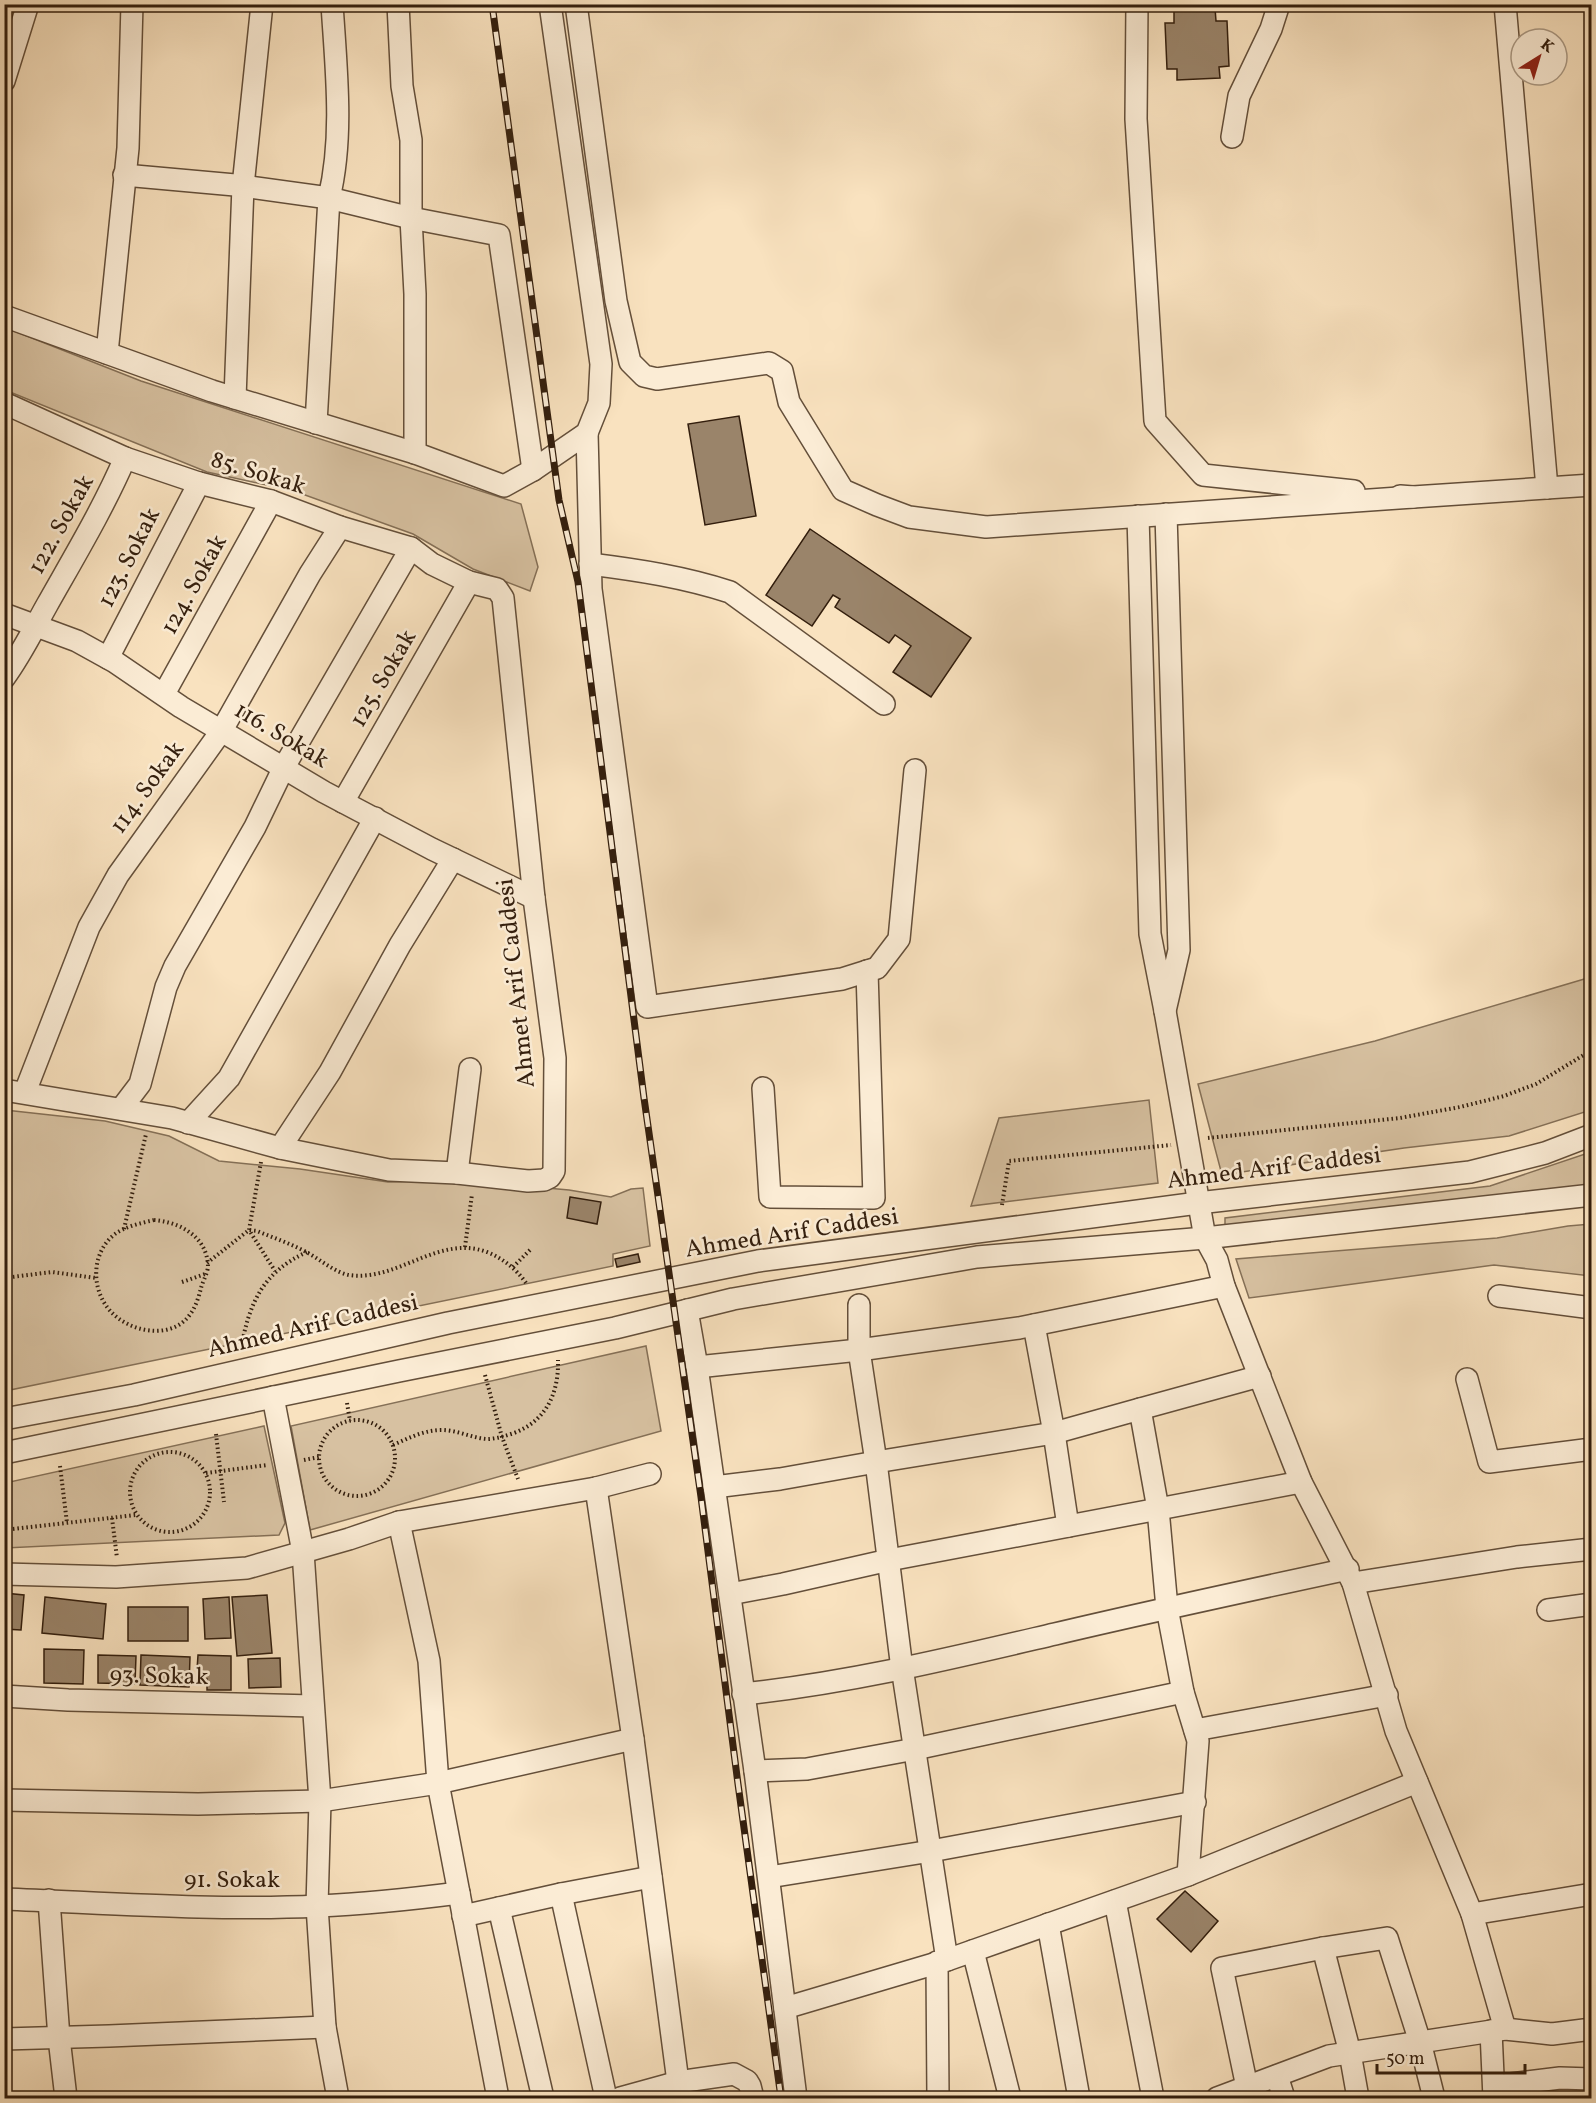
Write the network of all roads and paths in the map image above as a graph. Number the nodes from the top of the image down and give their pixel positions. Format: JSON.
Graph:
{"nodes":[{"id":1,"x":28,"y":4,"type":"edge"},
{"id":2,"x":132,"y":4,"type":"edge"},
{"id":3,"x":262,"y":4,"type":"edge"},
{"id":4,"x":332,"y":4,"type":"edge"},
{"id":5,"x":398,"y":4,"type":"edge"},
{"id":6,"x":550,"y":4,"type":"edge"},
{"id":7,"x":576,"y":4,"type":"edge"},
{"id":8,"x":1137,"y":4,"type":"edge"},
{"id":9,"x":1279,"y":4,"type":"edge"},
{"id":10,"x":1505,"y":4,"type":"edge"},
{"id":11,"x":4,"y":81,"type":"edge"},
{"id":12,"x":1232,"y":137,"type":"dead end"},
{"id":13,"x":124,"y":175,"type":"junction"},
{"id":14,"x":243,"y":186,"type":"junction"},
{"id":15,"x":329,"y":198,"type":"junction"},
{"id":16,"x":411,"y":218,"type":"junction"},
{"id":17,"x":4,"y":315,"type":"edge"},
{"id":18,"x":107,"y":353,"type":"junction"},
{"id":19,"x":235,"y":398,"type":"junction"},
{"id":20,"x":4,"y":403,"type":"edge"},
{"id":21,"x":316,"y":423,"type":"junction"},
{"id":22,"x":587,"y":432,"type":"junction"},
{"id":23,"x":415,"y":453,"type":"junction"},
{"id":24,"x":125,"y":458,"type":"junction"},
{"id":25,"x":533,"y":470,"type":"junction"},
{"id":26,"x":199,"y":483,"type":"junction"},
{"id":27,"x":1592,"y":485,"type":"edge"},
{"id":28,"x":1547,"y":488,"type":"junction"},
{"id":29,"x":1413,"y":497,"type":"junction"},
{"id":30,"x":271,"y":501,"type":"junction"},
{"id":31,"x":1166,"y":514,"type":"junction"},
{"id":32,"x":1138,"y":516,"type":"junction"},
{"id":33,"x":339,"y":527,"type":"junction"},
{"id":34,"x":411,"y":548,"type":"junction"},
{"id":35,"x":590,"y":564,"type":"junction"},
{"id":36,"x":469,"y":582,"type":"junction"},
{"id":37,"x":497,"y":589,"type":"joint"},
{"id":38,"x":4,"y":614,"type":"edge"},
{"id":39,"x":35,"y":625,"type":"junction"},
{"id":40,"x":108,"y":658,"type":"junction"},
{"id":41,"x":4,"y":678,"type":"edge"},
{"id":42,"x":164,"y":694,"type":"junction"},
{"id":43,"x":884,"y":704,"type":"dead end"},
{"id":44,"x":222,"y":730,"type":"junction"},
{"id":45,"x":284,"y":767,"type":"junction"},
{"id":46,"x":915,"y":770,"type":"dead end"},
{"id":47,"x":343,"y":802,"type":"junction"},
{"id":48,"x":375,"y":819,"type":"junction"},
{"id":49,"x":453,"y":859,"type":"junction"},
{"id":50,"x":534,"y":898,"type":"junction"},
{"id":51,"x":867,"y":971,"type":"junction"},
{"id":52,"x":1165,"y":1011,"type":"junction"},
{"id":53,"x":1592,"y":1050,"type":"edge"},
{"id":54,"x":470,"y":1069,"type":"dead end"},
{"id":55,"x":763,"y":1088,"type":"dead end"},
{"id":56,"x":15,"y":1091,"type":"edge"},
{"id":57,"x":121,"y":1109,"type":"junction"},
{"id":58,"x":150,"y":1114,"type":"junction"},
{"id":59,"x":188,"y":1123,"type":"junction"},
{"id":60,"x":1592,"y":1136,"type":"edge"},
{"id":61,"x":1187,"y":1142,"type":"junction"},
{"id":62,"x":272,"y":1146,"type":"junction"},
{"id":63,"x":465,"y":1173,"type":"junction"},
{"id":64,"x":1592,"y":1195,"type":"edge"},
{"id":65,"x":1198,"y":1203,"type":"junction"},
{"id":66,"x":1002,"y":1205,"type":"dead end"},
{"id":67,"x":124,"y":1230,"type":"junction"},
{"id":68,"x":249,"y":1230,"type":"junction"},
{"id":69,"x":1205,"y":1238,"type":"junction"},
{"id":70,"x":465,"y":1247,"type":"junction"},
{"id":71,"x":531,"y":1249,"type":"dead end"},
{"id":72,"x":307,"y":1252,"type":"junction"},
{"id":73,"x":207,"y":1263,"type":"junction"},
{"id":74,"x":513,"y":1267,"type":"junction"},
{"id":75,"x":275,"y":1271,"type":"junction"},
{"id":76,"x":206,"y":1274,"type":"junction"},
{"id":77,"x":4,"y":1278,"type":"edge"},
{"id":78,"x":96,"y":1278,"type":"junction"},
{"id":79,"x":182,"y":1282,"type":"dead end"},
{"id":80,"x":526,"y":1283,"type":"dead end"},
{"id":81,"x":1224,"y":1286,"type":"junction"},
{"id":82,"x":1498,"y":1296,"type":"dead end"},
{"id":83,"x":859,"y":1305,"type":"dead end"},
{"id":84,"x":1592,"y":1308,"type":"edge"},
{"id":85,"x":687,"y":1311,"type":"junction"},
{"id":86,"x":1034,"y":1325,"type":"junction"},
{"id":87,"x":241,"y":1349,"type":"dead end"},
{"id":88,"x":859,"y":1350,"type":"junction"},
{"id":89,"x":558,"y":1360,"type":"dead end"},
{"id":90,"x":697,"y":1367,"type":"junction"},
{"id":91,"x":485,"y":1375,"type":"dead end"},
{"id":92,"x":1260,"y":1376,"type":"junction"},
{"id":93,"x":1467,"y":1379,"type":"dead end"},
{"id":94,"x":273,"y":1397,"type":"junction"},
{"id":95,"x":347,"y":1403,"type":"dead end"},
{"id":96,"x":1140,"y":1409,"type":"junction"},
{"id":97,"x":4,"y":1419,"type":"edge"},
{"id":98,"x":350,"y":1420,"type":"junction"},
{"id":99,"x":1054,"y":1433,"type":"junction"},
{"id":100,"x":216,"y":1434,"type":"dead end"},
{"id":101,"x":502,"y":1437,"type":"junction"},
{"id":102,"x":393,"y":1445,"type":"junction"},
{"id":103,"x":1592,"y":1449,"type":"edge"},
{"id":104,"x":4,"y":1453,"type":"edge"},
{"id":105,"x":876,"y":1462,"type":"junction"},
{"id":106,"x":270,"y":1465,"type":"dead end"},
{"id":107,"x":60,"y":1466,"type":"dead end"},
{"id":108,"x":221,"y":1471,"type":"junction"},
{"id":109,"x":206,"y":1473,"type":"junction"},
{"id":110,"x":650,"y":1474,"type":"dead end"},
{"id":111,"x":518,"y":1479,"type":"dead end"},
{"id":112,"x":1301,"y":1482,"type":"junction"},
{"id":113,"x":714,"y":1487,"type":"junction"},
{"id":114,"x":596,"y":1488,"type":"junction"},
{"id":115,"x":224,"y":1502,"type":"dead end"},
{"id":116,"x":1158,"y":1509,"type":"junction"},
{"id":117,"x":136,"y":1515,"type":"junction"},
{"id":118,"x":112,"y":1518,"type":"junction"},
{"id":119,"x":399,"y":1522,"type":"junction"},
{"id":120,"x":67,"y":1523,"type":"junction"},
{"id":121,"x":1068,"y":1526,"type":"junction"},
{"id":122,"x":4,"y":1530,"type":"edge"},
{"id":123,"x":1592,"y":1549,"type":"edge"},
{"id":124,"x":303,"y":1552,"type":"junction"},
{"id":125,"x":889,"y":1560,"type":"junction"},
{"id":126,"x":4,"y":1574,"type":"edge"},
{"id":127,"x":1350,"y":1576,"type":"junction"},
{"id":128,"x":116,"y":1577,"type":"junction"},
{"id":129,"x":730,"y":1594,"type":"junction"},
{"id":130,"x":1592,"y":1604,"type":"edge"},
{"id":131,"x":1167,"y":1608,"type":"junction"},
{"id":132,"x":1548,"y":1610,"type":"dead end"},
{"id":133,"x":903,"y":1669,"type":"junction"},
{"id":134,"x":1183,"y":1692,"type":"junction"},
{"id":135,"x":743,"y":1694,"type":"junction"},
{"id":136,"x":1387,"y":1695,"type":"junction"},
{"id":137,"x":4,"y":1696,"type":"edge"},
{"id":138,"x":313,"y":1706,"type":"junction"},
{"id":139,"x":1195,"y":1730,"type":"junction"},
{"id":140,"x":633,"y":1739,"type":"junction"},
{"id":141,"x":915,"y":1749,"type":"junction"},
{"id":142,"x":755,"y":1771,"type":"junction"},
{"id":143,"x":1417,"y":1782,"type":"junction"},
{"id":144,"x":438,"y":1783,"type":"junction"},
{"id":145,"x":4,"y":1800,"type":"edge"},
{"id":146,"x":320,"y":1801,"type":"junction"},
{"id":147,"x":1195,"y":1802,"type":"junction"},
{"id":148,"x":931,"y":1851,"type":"junction"},
{"id":149,"x":1188,"y":1875,"type":"junction"},
{"id":150,"x":769,"y":1876,"type":"junction"},
{"id":151,"x":651,"y":1877,"type":"junction"},
{"id":152,"x":459,"y":1893,"type":"junction"},
{"id":153,"x":561,"y":1894,"type":"junction"},
{"id":154,"x":1592,"y":1894,"type":"edge"},
{"id":155,"x":4,"y":1899,"type":"edge"},
{"id":156,"x":50,"y":1900,"type":"junction"},
{"id":157,"x":1115,"y":1901,"type":"junction"},
{"id":158,"x":317,"y":1906,"type":"junction"},
{"id":159,"x":499,"y":1908,"type":"junction"},
{"id":160,"x":1472,"y":1914,"type":"junction"},
{"id":161,"x":463,"y":1917,"type":"junction"},
{"id":162,"x":1048,"y":1924,"type":"junction"},
{"id":163,"x":1323,"y":1948,"type":"junction"},
{"id":164,"x":973,"y":1951,"type":"junction"},
{"id":165,"x":942,"y":1961,"type":"junction"},
{"id":166,"x":785,"y":2008,"type":"junction"},
{"id":167,"x":325,"y":2027,"type":"junction"},
{"id":168,"x":1592,"y":2029,"type":"edge"},
{"id":169,"x":1498,"y":2030,"type":"junction"},
{"id":170,"x":59,"y":2038,"type":"junction"},
{"id":171,"x":4,"y":2039,"type":"edge"},
{"id":172,"x":1420,"y":2042,"type":"junction"},
{"id":173,"x":1350,"y":2053,"type":"junction"},
{"id":174,"x":1277,"y":2076,"type":"junction"},
{"id":175,"x":1592,"y":2079,"type":"edge"},
{"id":176,"x":678,"y":2082,"type":"junction"},
{"id":177,"x":1247,"y":2087,"type":"junction"},
{"id":178,"x":1494,"y":2092,"type":"edge"},
{"id":179,"x":66,"y":2098,"type":"edge"},
{"id":180,"x":338,"y":2098,"type":"edge"},
{"id":181,"x":498,"y":2098,"type":"edge"},
{"id":182,"x":543,"y":2098,"type":"edge"},
{"id":183,"x":606,"y":2098,"type":"edge"},
{"id":184,"x":620,"y":2098,"type":"edge"},
{"id":185,"x":753,"y":2098,"type":"edge"},
{"id":186,"x":796,"y":2098,"type":"edge"},
{"id":187,"x":938,"y":2098,"type":"edge"},
{"id":188,"x":1010,"y":2098,"type":"edge"},
{"id":189,"x":1079,"y":2098,"type":"edge"},
{"id":190,"x":1153,"y":2098,"type":"edge"},
{"id":191,"x":1217,"y":2098,"type":"edge"},
{"id":192,"x":1284,"y":2098,"type":"edge"},
{"id":193,"x":1358,"y":2098,"type":"edge"},
{"id":194,"x":1434,"y":2098,"type":"edge"}],
"edges":[{"from":1,"to":11,"type":"street"},
{"from":2,"to":13,"type":"street"},
{"from":3,"to":14,"type":"street"},
{"from":4,"to":15,"type":"street"},
{"from":5,"to":16,"type":"street"},
{"from":6,"to":22,"type":"street"},
{"from":7,"to":32,"type":"street"},
{"from":8,"to":29,"type":"street"},
{"from":9,"to":12,"type":"street"},
{"from":10,"to":28,"type":"street"},
{"from":13,"to":14,"type":"street"},
{"from":13,"to":18,"type":"street"},
{"from":14,"to":15,"type":"street"},
{"from":14,"to":19,"type":"street"},
{"from":15,"to":16,"type":"street"},
{"from":15,"to":21,"type":"street"},
{"from":16,"to":23,"type":"street"},
{"from":16,"to":25,"type":"street"},
{"from":17,"to":18,"type":"street"},
{"from":18,"to":19,"type":"street"},
{"from":19,"to":21,"type":"street"},
{"from":20,"to":24,"type":"street","name":"85. Sokak"},
{"from":21,"to":23,"type":"street"},
{"from":22,"to":25,"type":"street"},
{"from":22,"to":35,"type":"street"},
{"from":23,"to":25,"type":"street"},
{"from":24,"to":26,"type":"street","name":"85. Sokak"},
{"from":24,"to":39,"type":"street","name":"122. Sokak"},
{"from":26,"to":30,"type":"street","name":"85. Sokak"},
{"from":26,"to":40,"type":"street","name":"123. Sokak"},
{"from":27,"to":28,"type":"street"},
{"from":28,"to":29,"type":"street"},
{"from":29,"to":31,"type":"street"},
{"from":30,"to":33,"type":"street","name":"85. Sokak"},
{"from":30,"to":42,"type":"street","name":"124. Sokak"},
{"from":31,"to":32,"type":"street"},
{"from":31,"to":52,"type":"street"},
{"from":32,"to":52,"type":"street"},
{"from":33,"to":34,"type":"street","name":"85. Sokak"},
{"from":33,"to":44,"type":"street","name":"114. Sokak"},
{"from":34,"to":36,"type":"street","name":"85. Sokak"},
{"from":34,"to":45,"type":"street"},
{"from":35,"to":43,"type":"street"},
{"from":35,"to":51,"type":"street"},
{"from":36,"to":37,"type":"street","name":"85. Sokak"},
{"from":36,"to":47,"type":"street","name":"125. Sokak"},
{"from":37,"to":50,"type":"street","name":"Ahmet Arif Caddesi"},
{"from":38,"to":39,"type":"street","name":"116. Sokak"},
{"from":39,"to":40,"type":"street","name":"116. Sokak"},
{"from":39,"to":41,"type":"street","name":"122. Sokak"},
{"from":40,"to":42,"type":"street","name":"116. Sokak"},
{"from":42,"to":44,"type":"street","name":"116. Sokak"},
{"from":44,"to":45,"type":"street","name":"116. Sokak"},
{"from":44,"to":56,"type":"street","name":"114. Sokak"},
{"from":45,"to":47,"type":"street","name":"116. Sokak"},
{"from":45,"to":57,"type":"street"},
{"from":46,"to":51,"type":"street"},
{"from":47,"to":48,"type":"street","name":"116. Sokak"},
{"from":48,"to":49,"type":"street","name":"116. Sokak"},
{"from":48,"to":59,"type":"street"},
{"from":49,"to":50,"type":"street","name":"116. Sokak"},
{"from":49,"to":62,"type":"street"},
{"from":50,"to":63,"type":"street","name":"Ahmet Arif Caddesi"},
{"from":51,"to":55,"type":"street"},
{"from":52,"to":61,"type":"street"},
{"from":53,"to":61,"type":"path"},
{"from":54,"to":63,"type":"street"},
{"from":56,"to":57,"type":"street","name":"Ahmet Arif Caddesi"},
{"from":57,"to":58,"type":"street","name":"Ahmet Arif Caddesi"},
{"from":58,"to":59,"type":"street","name":"Ahmet Arif Caddesi"},
{"from":58,"to":67,"type":"path"},
{"from":59,"to":62,"type":"street","name":"Ahmet Arif Caddesi"},
{"from":60,"to":65,"type":"street","name":"Ahmed Arif Caddesi"},
{"from":61,"to":65,"type":"street"},
{"from":61,"to":66,"type":"path"},
{"from":62,"to":63,"type":"street","name":"Ahmet Arif Caddesi"},
{"from":62,"to":68,"type":"path"},
{"from":63,"to":70,"type":"path"},
{"from":64,"to":69,"type":"street"},
{"from":65,"to":69,"type":"street"},
{"from":65,"to":97,"type":"street","name":"Ahmed Arif Caddesi"},
{"from":67,"to":73,"type":"path"},
{"from":67,"to":78,"type":"path"},
{"from":68,"to":72,"type":"path"},
{"from":68,"to":73,"type":"path"},
{"from":68,"to":75,"type":"path"},
{"from":69,"to":81,"type":"street"},
{"from":69,"to":85,"type":"street"},
{"from":70,"to":72,"type":"path"},
{"from":70,"to":74,"type":"path"},
{"from":71,"to":74,"type":"path"},
{"from":72,"to":75,"type":"path"},
{"from":73,"to":76,"type":"path"},
{"from":74,"to":80,"type":"path"},
{"from":75,"to":87,"type":"path"},
{"from":76,"to":78,"type":"path"},
{"from":76,"to":79,"type":"path"},
{"from":77,"to":78,"type":"path"},
{"from":81,"to":86,"type":"street"},
{"from":81,"to":92,"type":"street"},
{"from":82,"to":84,"type":"street"},
{"from":83,"to":88,"type":"street"},
{"from":85,"to":90,"type":"street"},
{"from":85,"to":94,"type":"street"},
{"from":86,"to":88,"type":"street"},
{"from":86,"to":99,"type":"street"},
{"from":88,"to":90,"type":"street"},
{"from":88,"to":105,"type":"street"},
{"from":89,"to":101,"type":"path"},
{"from":90,"to":113,"type":"street"},
{"from":91,"to":101,"type":"path"},
{"from":92,"to":96,"type":"street"},
{"from":92,"to":112,"type":"street"},
{"from":93,"to":103,"type":"street"},
{"from":94,"to":104,"type":"street"},
{"from":94,"to":124,"type":"street"},
{"from":95,"to":98,"type":"path"},
{"from":96,"to":99,"type":"street"},
{"from":96,"to":116,"type":"street"},
{"from":98,"to":102,"type":"path"},
{"from":98,"to":102,"type":"path"},
{"from":99,"to":105,"type":"street"},
{"from":99,"to":121,"type":"street"},
{"from":100,"to":108,"type":"path"},
{"from":101,"to":102,"type":"path"},
{"from":101,"to":111,"type":"path"},
{"from":105,"to":113,"type":"street"},
{"from":105,"to":125,"type":"street"},
{"from":106,"to":108,"type":"path"},
{"from":107,"to":120,"type":"path"},
{"from":108,"to":109,"type":"path"},
{"from":108,"to":115,"type":"path"},
{"from":109,"to":117,"type":"path"},
{"from":109,"to":117,"type":"path"},
{"from":110,"to":114,"type":"street"},
{"from":112,"to":116,"type":"street"},
{"from":112,"to":127,"type":"street"},
{"from":113,"to":129,"type":"street"},
{"from":114,"to":119,"type":"street"},
{"from":114,"to":140,"type":"street"},
{"from":116,"to":121,"type":"street"},
{"from":116,"to":131,"type":"street"},
{"from":117,"to":118,"type":"path"},
{"from":118,"to":120,"type":"path"},
{"from":118,"to":128,"type":"path"},
{"from":119,"to":124,"type":"street"},
{"from":119,"to":144,"type":"street"},
{"from":120,"to":122,"type":"path"},
{"from":121,"to":125,"type":"street"},
{"from":123,"to":127,"type":"street"},
{"from":124,"to":128,"type":"street"},
{"from":124,"to":138,"type":"street"},
{"from":125,"to":129,"type":"street"},
{"from":125,"to":133,"type":"street"},
{"from":126,"to":128,"type":"street"},
{"from":127,"to":131,"type":"street"},
{"from":127,"to":136,"type":"street"},
{"from":129,"to":135,"type":"street"},
{"from":130,"to":132,"type":"street"},
{"from":131,"to":133,"type":"street"},
{"from":131,"to":134,"type":"street"},
{"from":133,"to":135,"type":"street"},
{"from":133,"to":141,"type":"street"},
{"from":134,"to":139,"type":"street"},
{"from":134,"to":141,"type":"street"},
{"from":135,"to":142,"type":"street"},
{"from":136,"to":139,"type":"street"},
{"from":136,"to":143,"type":"street"},
{"from":137,"to":138,"type":"street","name":"93. Sokak"},
{"from":138,"to":146,"type":"street"},
{"from":139,"to":147,"type":"street"},
{"from":140,"to":144,"type":"street"},
{"from":140,"to":151,"type":"street"},
{"from":141,"to":142,"type":"street"},
{"from":141,"to":148,"type":"street"},
{"from":142,"to":150,"type":"street"},
{"from":143,"to":149,"type":"street"},
{"from":143,"to":160,"type":"street"},
{"from":144,"to":146,"type":"street"},
{"from":144,"to":152,"type":"street"},
{"from":145,"to":146,"type":"street"},
{"from":146,"to":158,"type":"street"},
{"from":147,"to":148,"type":"street"},
{"from":147,"to":149,"type":"street"},
{"from":148,"to":150,"type":"street"},
{"from":148,"to":165,"type":"street"},
{"from":149,"to":157,"type":"street"},
{"from":150,"to":166,"type":"street"},
{"from":151,"to":153,"type":"street"},
{"from":151,"to":176,"type":"street"},
{"from":152,"to":158,"type":"street","name":"91. Sokak"},
{"from":152,"to":161,"type":"street"},
{"from":153,"to":159,"type":"street"},
{"from":153,"to":183,"type":"street"},
{"from":154,"to":160,"type":"street"},
{"from":155,"to":156,"type":"street","name":"91. Sokak"},
{"from":156,"to":158,"type":"street","name":"91. Sokak"},
{"from":156,"to":170,"type":"street"},
{"from":157,"to":162,"type":"street"},
{"from":157,"to":190,"type":"street"},
{"from":158,"to":167,"type":"street"},
{"from":159,"to":161,"type":"street"},
{"from":159,"to":182,"type":"street"},
{"from":160,"to":169,"type":"street"},
{"from":161,"to":181,"type":"street"},
{"from":162,"to":164,"type":"street"},
{"from":162,"to":189,"type":"street"},
{"from":163,"to":172,"type":"street"},
{"from":163,"to":173,"type":"street"},
{"from":163,"to":177,"type":"street"},
{"from":164,"to":165,"type":"street"},
{"from":164,"to":188,"type":"street"},
{"from":165,"to":166,"type":"street"},
{"from":165,"to":187,"type":"street"},
{"from":166,"to":186,"type":"street"},
{"from":167,"to":170,"type":"street"},
{"from":167,"to":180,"type":"street"},
{"from":168,"to":169,"type":"street"},
{"from":169,"to":172,"type":"street"},
{"from":169,"to":178,"type":"street"},
{"from":170,"to":171,"type":"street"},
{"from":170,"to":179,"type":"street"},
{"from":172,"to":173,"type":"street"},
{"from":172,"to":194,"type":"street"},
{"from":173,"to":174,"type":"street"},
{"from":173,"to":193,"type":"street"},
{"from":174,"to":177,"type":"street"},
{"from":174,"to":192,"type":"street"},
{"from":175,"to":178,"type":"street"},
{"from":176,"to":184,"type":"street"},
{"from":176,"to":185,"type":"street"},
{"from":177,"to":191,"type":"street"}]}
